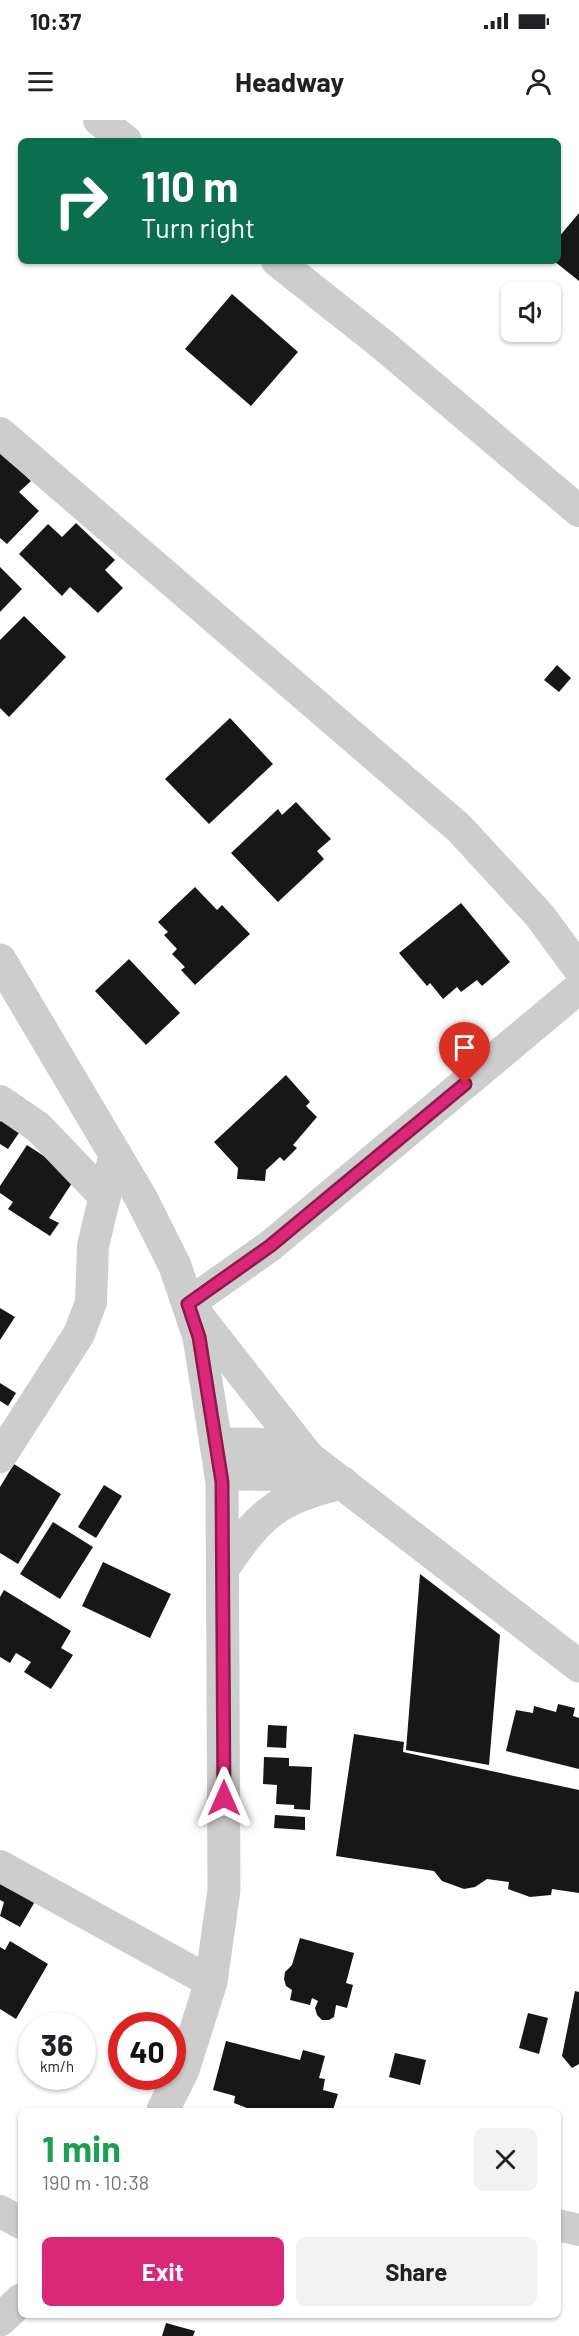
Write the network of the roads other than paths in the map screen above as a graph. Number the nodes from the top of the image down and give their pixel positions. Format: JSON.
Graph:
{"nodes":[{"id":1,"x":99,"y":120,"type":"edge"},
{"id":2,"x":122,"y":138,"type":"edge"},
{"id":3,"x":281,"y":264,"type":"edge"},
{"id":4,"x":0,"y":433,"type":"edge"},
{"id":5,"x":579,"y":511,"type":"edge"},
{"id":6,"x":0,"y":960,"type":"edge"},
{"id":7,"x":579,"y":969,"type":"edge"},
{"id":8,"x":579,"y":988,"type":"edge"},
{"id":9,"x":0,"y":1101,"type":"edge"},
{"id":10,"x":115,"y":1153,"type":"junction"},
{"id":11,"x":105,"y":1197,"type":"junction"},
{"id":12,"x":188,"y":1304,"type":"junction"},
{"id":13,"x":0,"y":1457,"type":"edge"},
{"id":14,"x":218,"y":1460,"type":"junction"},
{"id":15,"x":327,"y":1471,"type":"junction"},
{"id":16,"x":223,"y":1569,"type":"junction"},
{"id":17,"x":579,"y":1666,"type":"edge"},
{"id":18,"x":0,"y":1866,"type":"edge"},
{"id":19,"x":211,"y":1982,"type":"junction"},
{"id":20,"x":164,"y":2108,"type":"edge"},
{"id":21,"x":0,"y":2211,"type":"edge"},
{"id":22,"x":18,"y":2221,"type":"edge"},
{"id":23,"x":561,"y":2227,"type":"edge"},
{"id":24,"x":579,"y":2230,"type":"edge"},
{"id":25,"x":18,"y":2303,"type":"edge"},
{"id":26,"x":0,"y":2320,"type":"edge"}],
"edges":[{"from":1,"to":2,"type":"street"},
{"from":3,"to":5,"type":"street"},
{"from":4,"to":7,"type":"street"},
{"from":6,"to":10,"type":"street"},
{"from":8,"to":12,"type":"street"},
{"from":9,"to":11,"type":"street"},
{"from":10,"to":11,"type":"street"},
{"from":10,"to":12,"type":"street"},
{"from":11,"to":13,"type":"street"},
{"from":12,"to":14,"type":"street"},
{"from":12,"to":15,"type":"street"},
{"from":14,"to":15,"type":"street"},
{"from":14,"to":16,"type":"street"},
{"from":15,"to":16,"type":"street"},
{"from":15,"to":17,"type":"street"},
{"from":16,"to":19,"type":"street"},
{"from":18,"to":19,"type":"street"},
{"from":19,"to":20,"type":"street"},
{"from":21,"to":22,"type":"street"},
{"from":23,"to":24,"type":"street"},
{"from":25,"to":26,"type":"street"}]}
